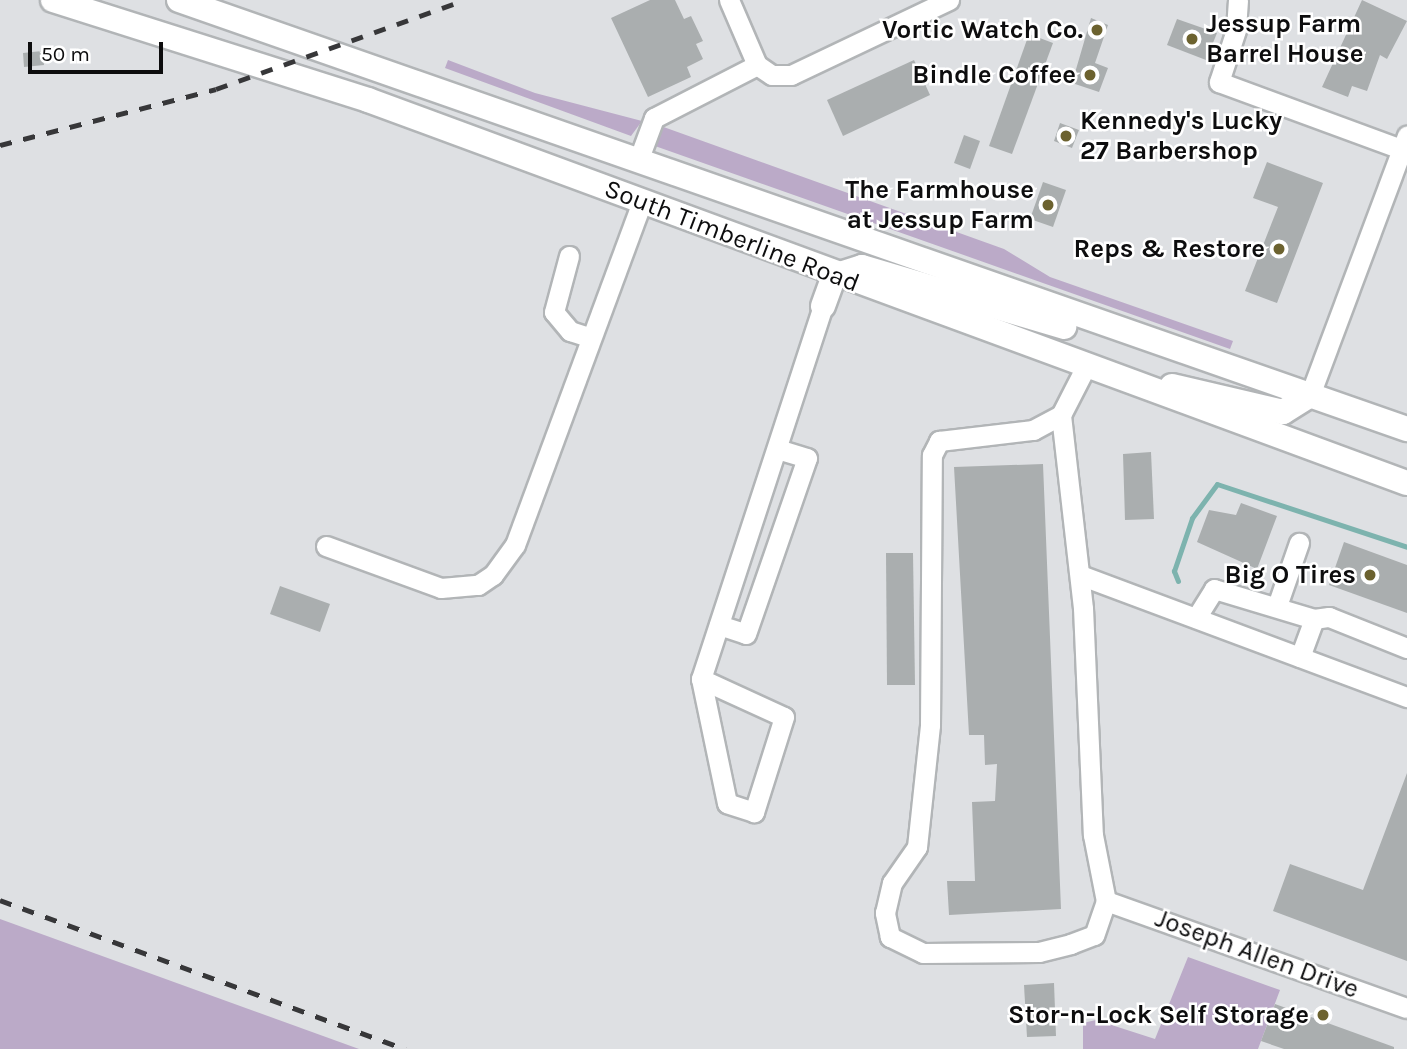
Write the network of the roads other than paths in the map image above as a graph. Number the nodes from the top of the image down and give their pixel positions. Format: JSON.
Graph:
{"nodes":[{"id":1,"x":53,"y":0,"type":"edge"},
{"id":2,"x":179,"y":0,"type":"edge"},
{"id":3,"x":729,"y":0,"type":"edge"},
{"id":4,"x":949,"y":0,"type":"edge"},
{"id":5,"x":1238,"y":0,"type":"edge"},
{"id":6,"x":757,"y":65,"type":"junction"},
{"id":7,"x":1405,"y":145,"type":"edge"},
{"id":8,"x":638,"y":162,"type":"junction"},
{"id":9,"x":642,"y":202,"type":"junction"},
{"id":10,"x":569,"y":256,"type":"dead end"},
{"id":11,"x":834,"y":276,"type":"junction"},
{"id":12,"x":823,"y":306,"type":"joint"},
{"id":13,"x":1127,"y":335,"type":"junction"},
{"id":14,"x":591,"y":338,"type":"junction"},
{"id":15,"x":1076,"y":364,"type":"junction"},
{"id":16,"x":1310,"y":395,"type":"junction"},
{"id":17,"x":1061,"y":415,"type":"junction"},
{"id":18,"x":1407,"y":429,"type":"edge"},
{"id":19,"x":780,"y":450,"type":"junction"},
{"id":20,"x":1407,"y":483,"type":"edge"},
{"id":21,"x":1299,"y":543,"type":"dead end"},
{"id":22,"x":326,"y":546,"type":"dead end"},
{"id":23,"x":1080,"y":575,"type":"junction"},
{"id":24,"x":1278,"y":606,"type":"junction"},
{"id":25,"x":1196,"y":618,"type":"junction"},
{"id":26,"x":1314,"y":619,"type":"junction"},
{"id":27,"x":719,"y":625,"type":"junction"},
{"id":28,"x":1407,"y":648,"type":"edge"},
{"id":29,"x":1300,"y":657,"type":"junction"},
{"id":30,"x":701,"y":679,"type":"junction"},
{"id":31,"x":1405,"y":690,"type":"edge"},
{"id":32,"x":1106,"y":901,"type":"junction"},
{"id":33,"x":1407,"y":1008,"type":"edge"}],
"edges":[{"from":1,"to":9,"type":"main road","name":"South Timberline Road"},
{"from":2,"to":8,"type":"main road","name":"South Timberline Road"},
{"from":3,"to":6,"type":"street"},
{"from":4,"to":6,"type":"street"},
{"from":5,"to":7,"type":"street"},
{"from":6,"to":8,"type":"street"},
{"from":7,"to":16,"type":"street"},
{"from":8,"to":13,"type":"main road","name":"South Timberline Road"},
{"from":9,"to":11,"type":"main road","name":"South Timberline Road"},
{"from":9,"to":14,"type":"street"},
{"from":10,"to":14,"type":"street"},
{"from":11,"to":12,"type":"main road"},
{"from":11,"to":13,"type":"main road"},
{"from":11,"to":15,"type":"main road","name":"South Timberline Road"},
{"from":12,"to":19,"type":"street"},
{"from":13,"to":16,"type":"main road","name":"South Timberline Road"},
{"from":14,"to":22,"type":"street"},
{"from":15,"to":16,"type":"main road"},
{"from":15,"to":17,"type":"street"},
{"from":15,"to":20,"type":"main road","name":"South Timberline Road"},
{"from":16,"to":18,"type":"main road","name":"South Timberline Road"},
{"from":17,"to":23,"type":"street"},
{"from":17,"to":32,"type":"street"},
{"from":19,"to":27,"type":"street"},
{"from":19,"to":27,"type":"street"},
{"from":21,"to":24,"type":"street"},
{"from":23,"to":25,"type":"street"},
{"from":23,"to":32,"type":"street"},
{"from":24,"to":25,"type":"street"},
{"from":24,"to":26,"type":"street"},
{"from":25,"to":29,"type":"street"},
{"from":26,"to":28,"type":"street"},
{"from":26,"to":29,"type":"street"},
{"from":27,"to":30,"type":"street"},
{"from":29,"to":31,"type":"street"},
{"from":30,"to":30,"type":"street"},
{"from":32,"to":33,"type":"street","name":"Joseph Allen Drive"}]}
